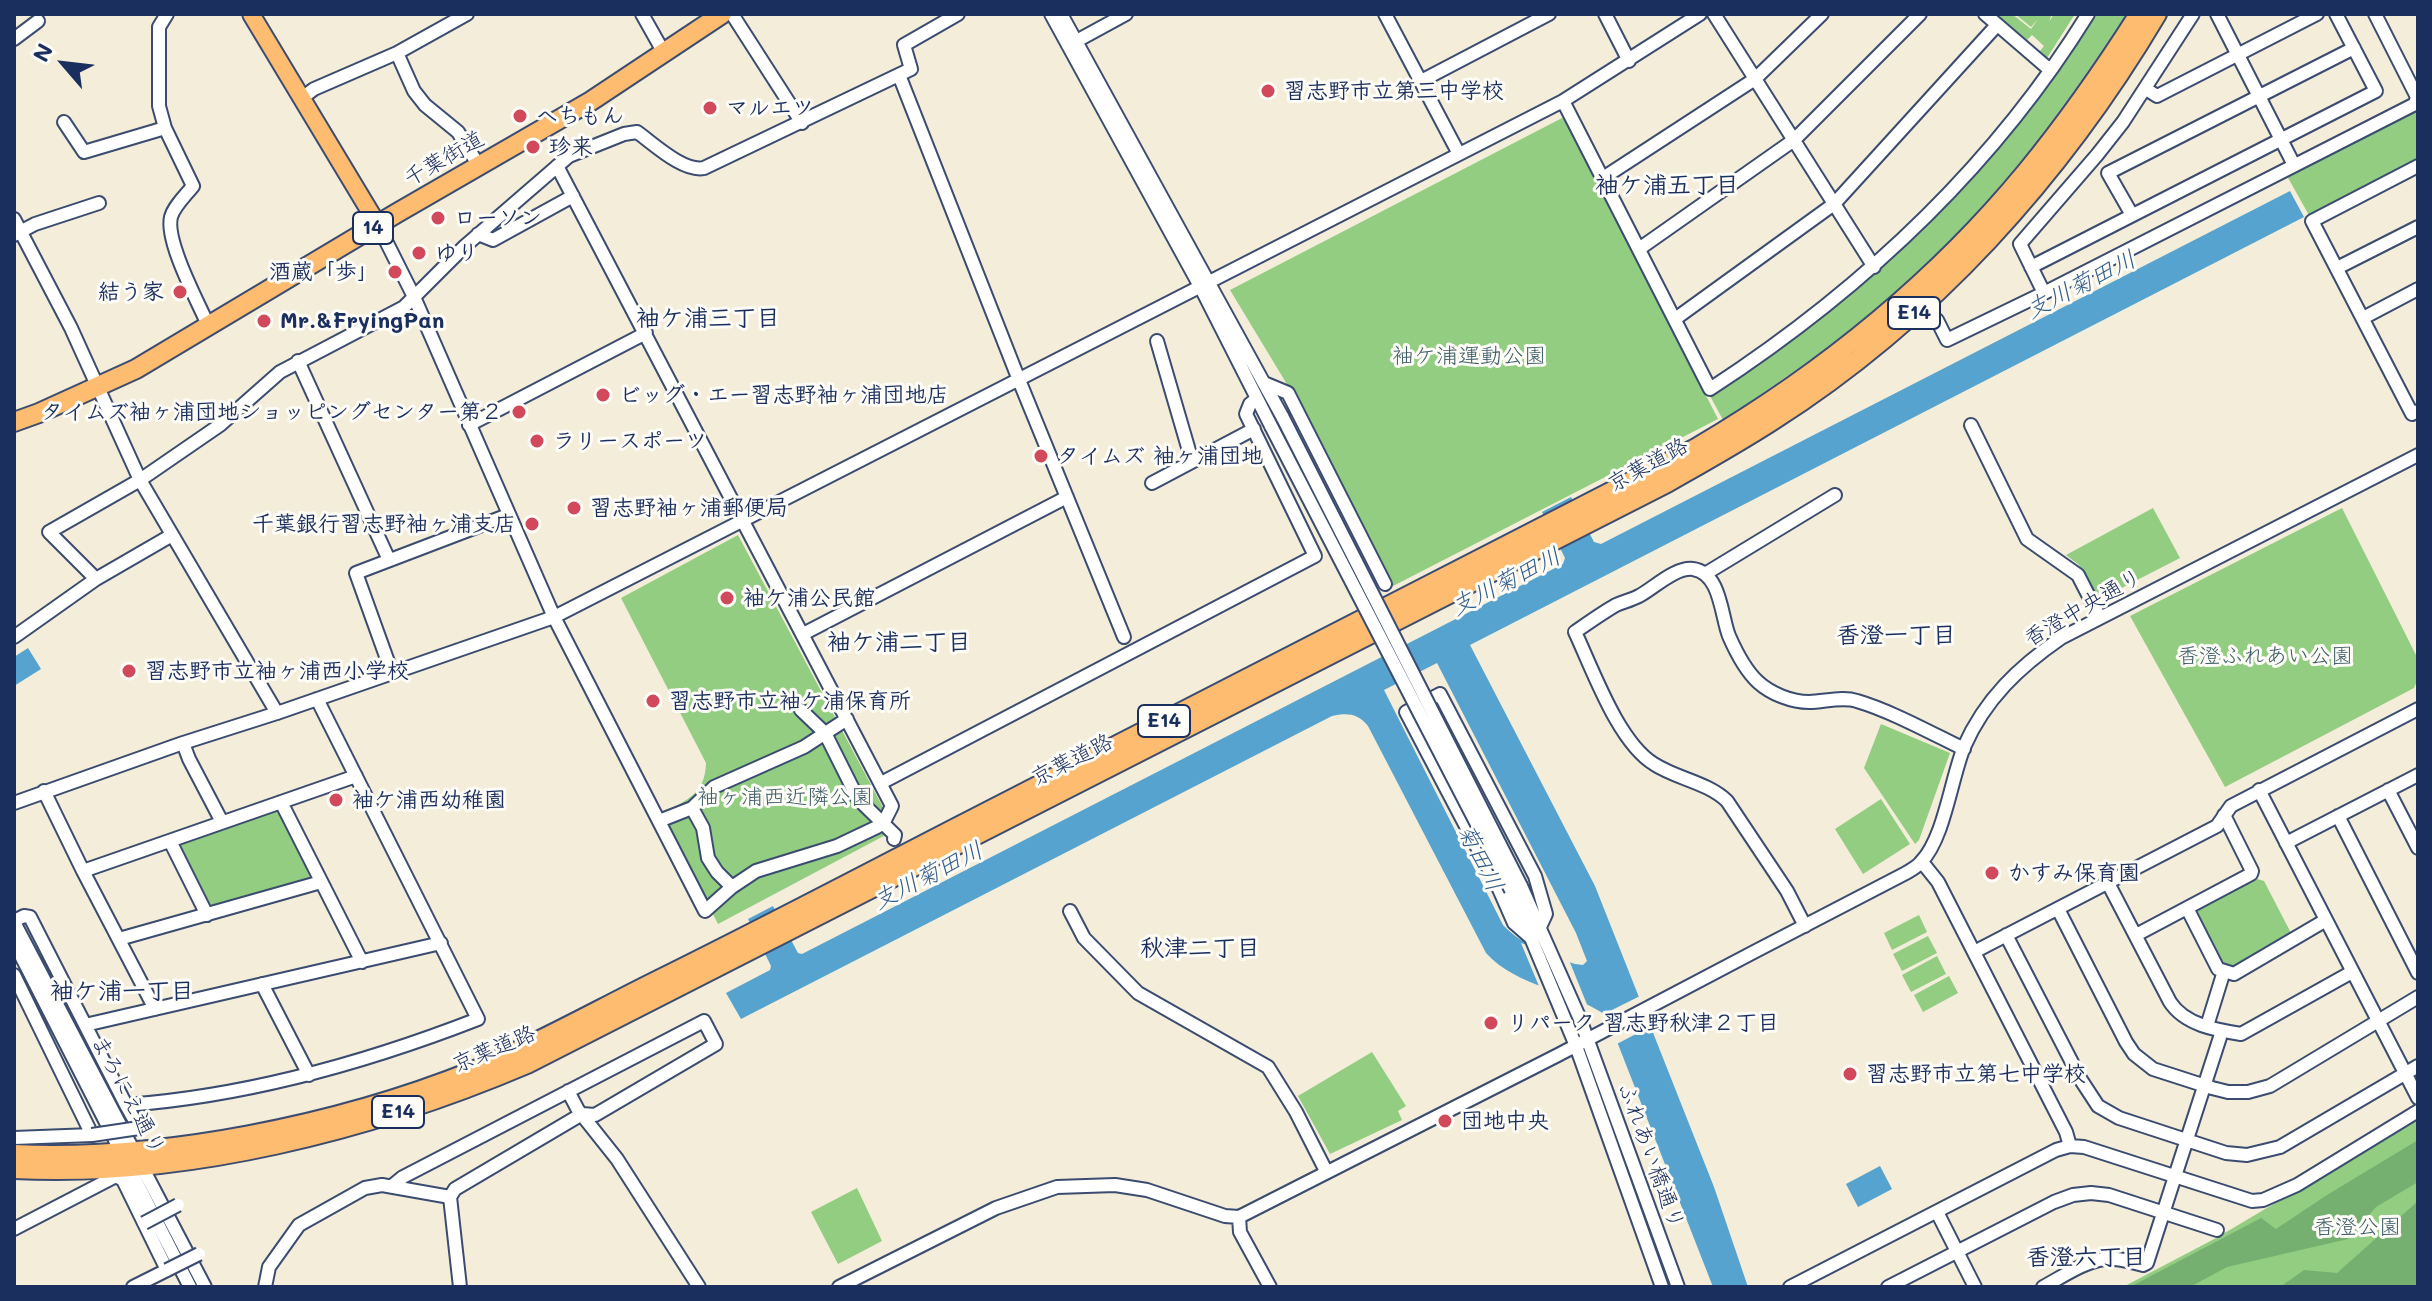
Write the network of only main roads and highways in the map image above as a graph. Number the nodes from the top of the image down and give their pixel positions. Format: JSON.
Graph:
{"nodes":[{"id":1,"x":251,"y":14,"type":"edge"},
{"id":2,"x":722,"y":14,"type":"edge"},
{"id":3,"x":2139,"y":14,"type":"edge"},
{"id":4,"x":2157,"y":14,"type":"edge"},
{"id":5,"x":378,"y":225,"type":"junction"},
{"id":6,"x":14,"y":422,"type":"edge"},
{"id":7,"x":788,"y":922,"type":"junction"},
{"id":8,"x":14,"y":1154,"type":"edge"},
{"id":9,"x":131,"y":1158,"type":"junction"},
{"id":10,"x":14,"y":1169,"type":"edge"}],
"edges":[{"from":1,"to":5,"type":"main road"},
{"from":2,"to":5,"type":"highway","name":"千葉街道","number":"14"},
{"from":3,"to":7,"type":"highway","name":"京葉道路","number":"E14"},
{"from":4,"to":7,"type":"highway","name":"京葉道路","number":"E14"},
{"from":5,"to":6,"type":"highway","name":"千葉街道","number":"14"},
{"from":7,"to":9,"type":"highway","name":"京葉道路","number":"E14"},
{"from":8,"to":9,"type":"highway","name":"京葉道路","number":"E14"},
{"from":9,"to":10,"type":"highway","name":"京葉道路","number":"E14"}]}
